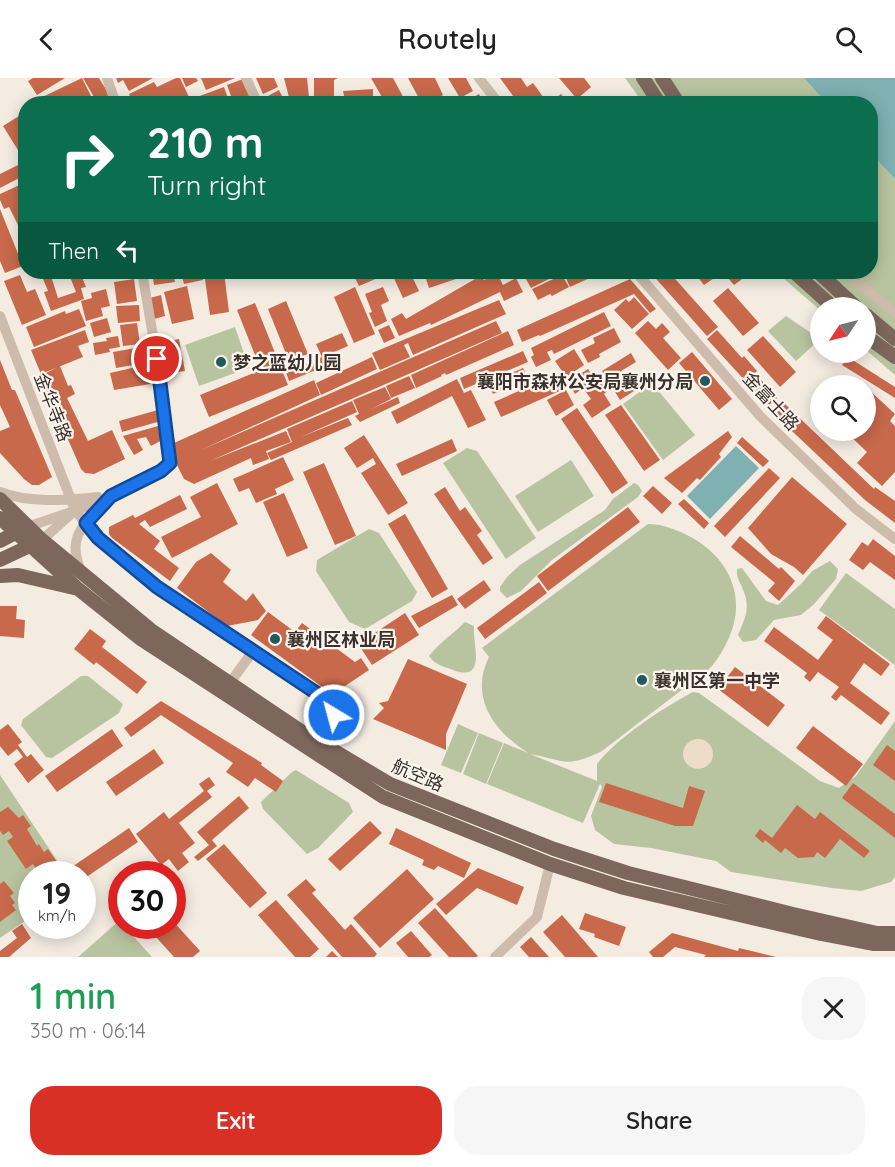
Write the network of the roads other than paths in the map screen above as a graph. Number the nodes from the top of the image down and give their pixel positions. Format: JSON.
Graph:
{"nodes":[{"id":1,"x":106,"y":78,"type":"edge"},
{"id":2,"x":246,"y":78,"type":"edge"},
{"id":3,"x":479,"y":78,"type":"edge"},
{"id":4,"x":643,"y":78,"type":"edge"},
{"id":5,"x":662,"y":78,"type":"edge"},
{"id":6,"x":113,"y":96,"type":"edge"},
{"id":7,"x":254,"y":96,"type":"edge"},
{"id":8,"x":494,"y":96,"type":"edge"},
{"id":9,"x":655,"y":96,"type":"edge"},
{"id":10,"x":674,"y":96,"type":"edge"},
{"id":11,"x":143,"y":279,"type":"edge"},
{"id":12,"x":642,"y":279,"type":"edge"},
{"id":13,"x":802,"y":279,"type":"edge"},
{"id":14,"x":826,"y":279,"type":"edge"},
{"id":15,"x":854,"y":279,"type":"edge"},
{"id":16,"x":822,"y":297,"type":"edge"},
{"id":17,"x":845,"y":297,"type":"edge"},
{"id":18,"x":895,"y":313,"type":"edge"},
{"id":19,"x":0,"y":316,"type":"edge"},
{"id":20,"x":876,"y":323,"type":"edge"},
{"id":21,"x":895,"y":339,"type":"edge"},
{"id":22,"x":876,"y":343,"type":"edge"},
{"id":23,"x":895,"y":357,"type":"edge"},
{"id":24,"x":0,"y":492,"type":"edge"},
{"id":25,"x":111,"y":496,"type":"junction"},
{"id":26,"x":0,"y":499,"type":"edge"},
{"id":27,"x":73,"y":505,"type":"junction"},
{"id":28,"x":0,"y":518,"type":"edge"},
{"id":29,"x":86,"y":523,"type":"junction"},
{"id":30,"x":21,"y":530,"type":"junction"},
{"id":31,"x":895,"y":539,"type":"edge"},
{"id":32,"x":0,"y":541,"type":"edge"},
{"id":33,"x":36,"y":543,"type":"junction"},
{"id":34,"x":0,"y":560,"type":"edge"},
{"id":35,"x":82,"y":574,"type":"junction"},
{"id":36,"x":0,"y":576,"type":"edge"},
{"id":37,"x":77,"y":588,"type":"junction"},
{"id":38,"x":253,"y":651,"type":"junction"},
{"id":39,"x":230,"y":683,"type":"junction"},
{"id":40,"x":317,"y":741,"type":"junction"},
{"id":41,"x":550,"y":864,"type":"junction"},
{"id":42,"x":895,"y":933,"type":"edge"},
{"id":43,"x":895,"y":944,"type":"edge"},
{"id":44,"x":495,"y":957,"type":"edge"}],
"edges":[{"from":1,"to":6,"type":"street"},
{"from":2,"to":7,"type":"street"},
{"from":3,"to":8,"type":"street"},
{"from":4,"to":9,"type":"main road"},
{"from":5,"to":10,"type":"main road"},
{"from":11,"to":25,"type":"street"},
{"from":12,"to":31,"type":"street","name":"金富士路"},
{"from":13,"to":16,"type":"main road"},
{"from":14,"to":17,"type":"main road"},
{"from":15,"to":18,"type":"street"},
{"from":19,"to":27,"type":"street","name":"金华寺路"},
{"from":20,"to":21,"type":"main road"},
{"from":22,"to":23,"type":"main road"},
{"from":24,"to":27,"type":"street"},
{"from":25,"to":27,"type":"street"},
{"from":25,"to":29,"type":"street"},
{"from":26,"to":30,"type":"main road","name":"航空路"},
{"from":27,"to":29,"type":"street","name":"金华寺路"},
{"from":27,"to":30,"type":"street"},
{"from":27,"to":33,"type":"street"},
{"from":28,"to":30,"type":"main road","name":"航空路"},
{"from":29,"to":35,"type":"street"},
{"from":29,"to":38,"type":"street","name":"金华寺路"},
{"from":30,"to":32,"type":"main road"},
{"from":30,"to":33,"type":"main road","name":"航空路"},
{"from":33,"to":34,"type":"main road"},
{"from":33,"to":35,"type":"main road","name":"航空路"},
{"from":33,"to":37,"type":"main road","name":"航空路"},
{"from":35,"to":39,"type":"main road","name":"航空路"},
{"from":36,"to":37,"type":"main road"},
{"from":37,"to":41,"type":"main road","name":"航空路"},
{"from":38,"to":39,"type":"street"},
{"from":38,"to":40,"type":"street","name":"金华寺路"},
{"from":39,"to":40,"type":"main road","name":"航空路"},
{"from":40,"to":42,"type":"main road","name":"航空路"},
{"from":41,"to":43,"type":"main road","name":"航空路"},
{"from":41,"to":44,"type":"street"}]}
